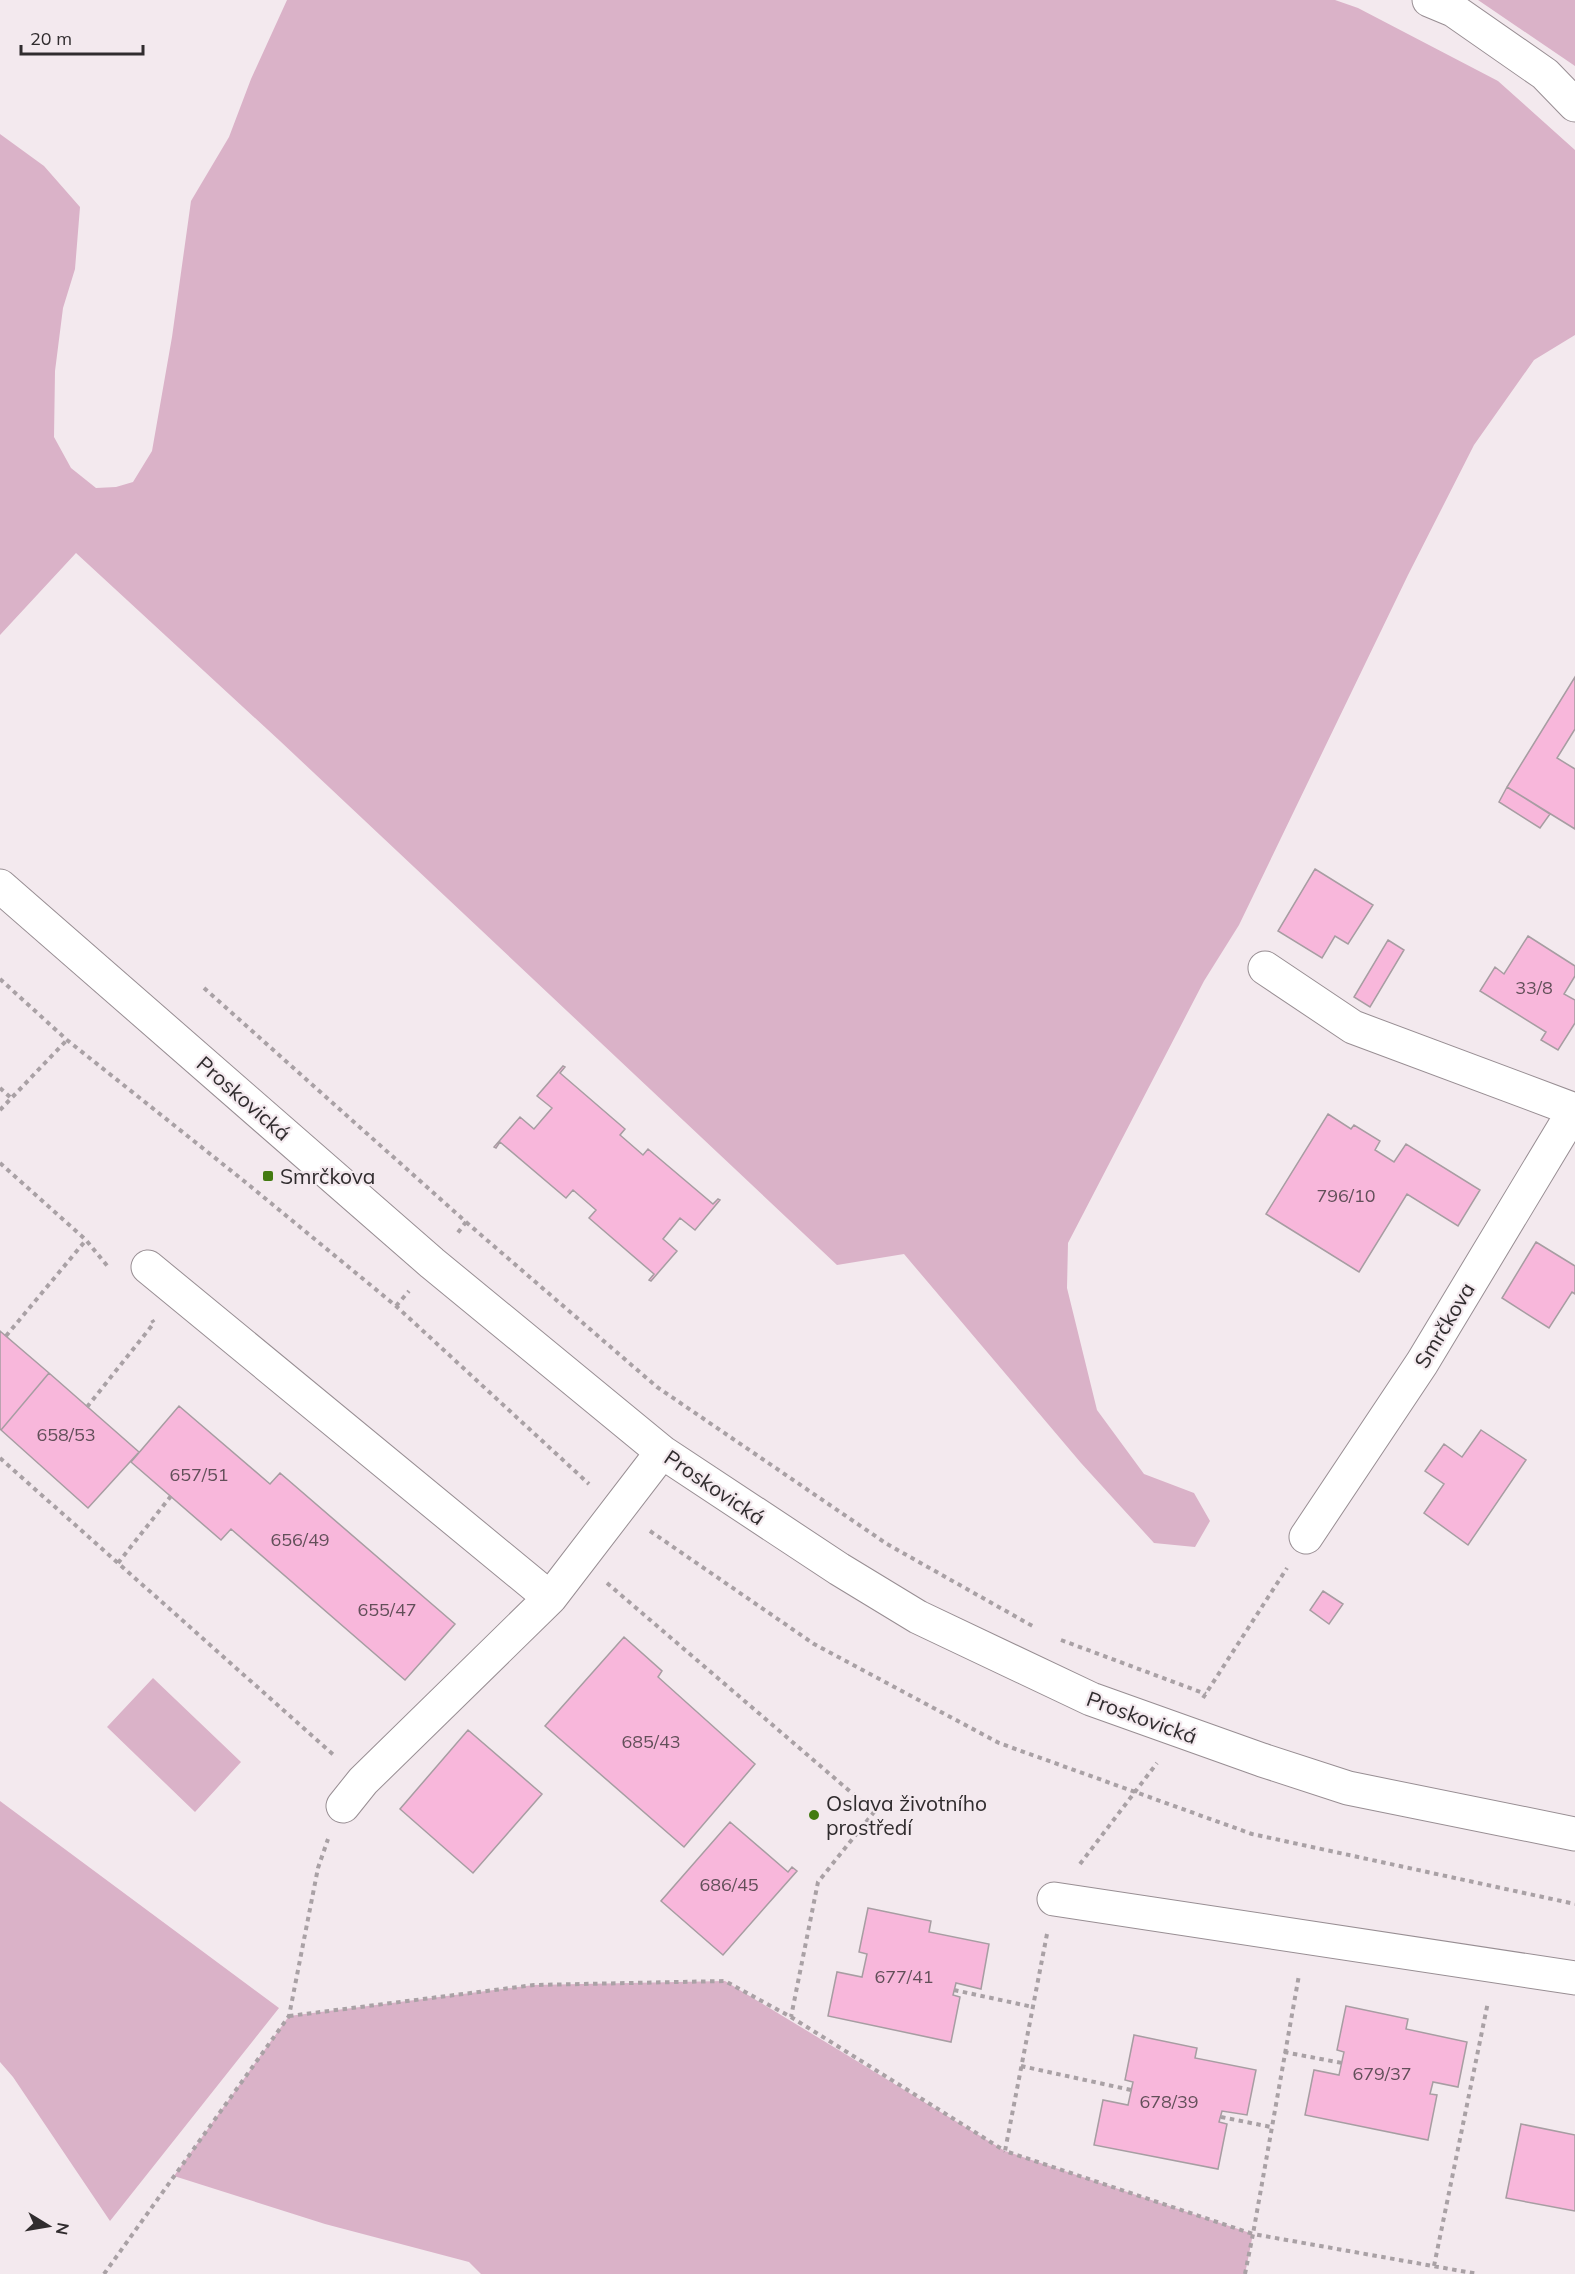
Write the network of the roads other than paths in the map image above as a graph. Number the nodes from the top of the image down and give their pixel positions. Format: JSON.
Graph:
{"nodes":[{"id":1,"x":1429,"y":0,"type":"edge"},
{"id":2,"x":1575,"y":105,"type":"edge"},
{"id":3,"x":0,"y":886,"type":"edge"},
{"id":4,"x":1265,"y":968,"type":"dead end"},
{"id":5,"x":1575,"y":1109,"type":"edge"},
{"id":6,"x":148,"y":1267,"type":"dead end"},
{"id":7,"x":662,"y":1452,"type":"junction"},
{"id":8,"x":1306,"y":1537,"type":"dead end"},
{"id":9,"x":550,"y":1598,"type":"junction"},
{"id":10,"x":353,"y":1794,"type":"road end"},
{"id":11,"x":1575,"y":1833,"type":"edge"},
{"id":12,"x":1054,"y":1899,"type":"dead end"},
{"id":13,"x":1575,"y":1978,"type":"edge"}],
"edges":[{"from":1,"to":2,"type":"street"},
{"from":3,"to":7,"type":"street","name":"Proskovická"},
{"from":4,"to":5,"type":"street"},
{"from":5,"to":8,"type":"street","name":"Smrčkova"},
{"from":6,"to":9,"type":"street"},
{"from":7,"to":9,"type":"street"},
{"from":7,"to":11,"type":"street","name":"Proskovická"},
{"from":9,"to":10,"type":"street"},
{"from":12,"to":13,"type":"street"}]}
